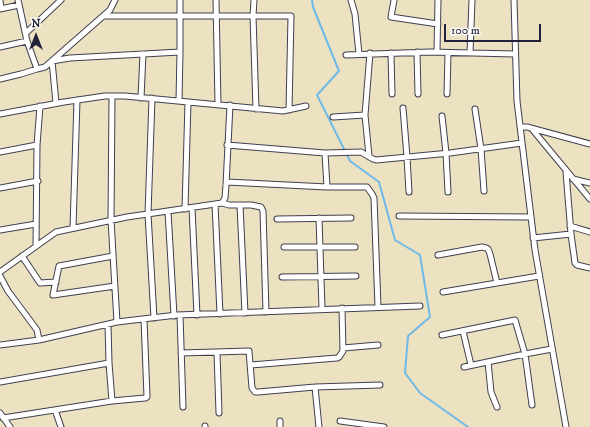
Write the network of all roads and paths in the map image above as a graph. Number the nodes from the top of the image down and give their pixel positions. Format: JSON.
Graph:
{"nodes":[{"id":1,"x":61,"y":0,"type":"edge"},
{"id":2,"x":115,"y":0,"type":"edge"},
{"id":3,"x":180,"y":0,"type":"edge"},
{"id":4,"x":216,"y":0,"type":"edge"},
{"id":5,"x":254,"y":0,"type":"edge"},
{"id":6,"x":351,"y":0,"type":"edge"},
{"id":7,"x":394,"y":0,"type":"edge"},
{"id":8,"x":438,"y":0,"type":"edge"},
{"id":9,"x":472,"y":0,"type":"edge"},
{"id":10,"x":514,"y":0,"type":"edge"},
{"id":11,"x":0,"y":1,"type":"edge"},
{"id":12,"x":18,"y":2,"type":"edge"},
{"id":13,"x":1,"y":8,"type":"edge"},
{"id":14,"x":103,"y":16,"type":"junction"},
{"id":15,"x":180,"y":16,"type":"junction"},
{"id":16,"x":216,"y":16,"type":"junction"},
{"id":17,"x":253,"y":16,"type":"junction"},
{"id":18,"x":438,"y":24,"type":"junction"},
{"id":19,"x":26,"y":33,"type":"junction"},
{"id":20,"x":28,"y":41,"type":"junction"},
{"id":21,"x":0,"y":48,"type":"edge"},
{"id":22,"x":180,"y":52,"type":"junction"},
{"id":23,"x":417,"y":52,"type":"junction"},
{"id":24,"x":437,"y":52,"type":"junction"},
{"id":25,"x":391,"y":53,"type":"junction"},
{"id":26,"x":448,"y":53,"type":"junction"},
{"id":27,"x":470,"y":53,"type":"junction"},
{"id":28,"x":143,"y":54,"type":"junction"},
{"id":29,"x":346,"y":54,"type":"dead end"},
{"id":30,"x":359,"y":54,"type":"junction"},
{"id":31,"x":370,"y":54,"type":"junction"},
{"id":32,"x":515,"y":54,"type":"junction"},
{"id":33,"x":52,"y":61,"type":"junction"},
{"id":34,"x":37,"y":69,"type":"junction"},
{"id":35,"x":0,"y":79,"type":"edge"},
{"id":36,"x":392,"y":94,"type":"dead end"},
{"id":37,"x":418,"y":94,"type":"dead end"},
{"id":38,"x":447,"y":94,"type":"dead end"},
{"id":39,"x":112,"y":96,"type":"junction"},
{"id":40,"x":141,"y":98,"type":"junction"},
{"id":41,"x":152,"y":98,"type":"junction"},
{"id":42,"x":77,"y":100,"type":"junction"},
{"id":43,"x":179,"y":101,"type":"junction"},
{"id":44,"x":188,"y":102,"type":"junction"},
{"id":45,"x":56,"y":104,"type":"junction"},
{"id":46,"x":218,"y":104,"type":"junction"},
{"id":47,"x":230,"y":105,"type":"junction"},
{"id":48,"x":40,"y":106,"type":"junction"},
{"id":49,"x":306,"y":106,"type":"dead end"},
{"id":50,"x":403,"y":108,"type":"dead end"},
{"id":51,"x":475,"y":108,"type":"dead end"},
{"id":52,"x":256,"y":109,"type":"junction"},
{"id":53,"x":289,"y":110,"type":"junction"},
{"id":54,"x":0,"y":114,"type":"edge"},
{"id":55,"x":366,"y":115,"type":"junction"},
{"id":56,"x":442,"y":116,"type":"dead end"},
{"id":57,"x":333,"y":117,"type":"dead end"},
{"id":58,"x":520,"y":127,"type":"junction"},
{"id":59,"x":532,"y":129,"type":"junction"},
{"id":60,"x":522,"y":143,"type":"junction"},
{"id":61,"x":590,"y":144,"type":"edge"},
{"id":62,"x":37,"y":145,"type":"junction"},
{"id":63,"x":227,"y":145,"type":"junction"},
{"id":64,"x":481,"y":149,"type":"junction"},
{"id":65,"x":0,"y":152,"type":"edge"},
{"id":66,"x":326,"y":153,"type":"junction"},
{"id":67,"x":446,"y":153,"type":"junction"},
{"id":68,"x":369,"y":156,"type":"junction"},
{"id":69,"x":407,"y":156,"type":"junction"},
{"id":70,"x":566,"y":172,"type":"junction"},
{"id":71,"x":573,"y":179,"type":"junction"},
{"id":72,"x":38,"y":181,"type":"junction"},
{"id":73,"x":226,"y":182,"type":"junction"},
{"id":74,"x":590,"y":183,"type":"edge"},
{"id":75,"x":327,"y":186,"type":"junction"},
{"id":76,"x":0,"y":188,"type":"edge"},
{"id":77,"x":484,"y":191,"type":"dead end"},
{"id":78,"x":409,"y":192,"type":"dead end"},
{"id":79,"x":448,"y":192,"type":"dead end"},
{"id":80,"x":590,"y":199,"type":"edge"},
{"id":81,"x":222,"y":203,"type":"junction"},
{"id":82,"x":215,"y":204,"type":"junction"},
{"id":83,"x":240,"y":205,"type":"junction"},
{"id":84,"x":192,"y":208,"type":"junction"},
{"id":85,"x":184,"y":209,"type":"junction"},
{"id":86,"x":168,"y":211,"type":"junction"},
{"id":87,"x":148,"y":214,"type":"junction"},
{"id":88,"x":399,"y":216,"type":"dead end"},
{"id":89,"x":531,"y":217,"type":"junction"},
{"id":90,"x":319,"y":218,"type":"junction"},
{"id":91,"x":350,"y":218,"type":"dead end"},
{"id":92,"x":277,"y":219,"type":"dead end"},
{"id":93,"x":111,"y":220,"type":"junction"},
{"id":94,"x":36,"y":224,"type":"junction"},
{"id":95,"x":570,"y":226,"type":"junction"},
{"id":96,"x":73,"y":228,"type":"junction"},
{"id":97,"x":0,"y":230,"type":"edge"},
{"id":98,"x":590,"y":232,"type":"edge"},
{"id":99,"x":571,"y":234,"type":"junction"},
{"id":100,"x":533,"y":238,"type":"junction"},
{"id":101,"x":36,"y":246,"type":"junction"},
{"id":102,"x":284,"y":247,"type":"dead end"},
{"id":103,"x":355,"y":247,"type":"dead end"},
{"id":104,"x":320,"y":248,"type":"junction"},
{"id":105,"x":438,"y":255,"type":"dead end"},
{"id":106,"x":22,"y":256,"type":"junction"},
{"id":107,"x":113,"y":256,"type":"junction"},
{"id":108,"x":590,"y":268,"type":"edge"},
{"id":109,"x":0,"y":272,"type":"edge"},
{"id":110,"x":0,"y":276,"type":"edge"},
{"id":111,"x":356,"y":276,"type":"dead end"},
{"id":112,"x":539,"y":276,"type":"junction"},
{"id":113,"x":321,"y":277,"type":"junction"},
{"id":114,"x":282,"y":278,"type":"dead end"},
{"id":115,"x":56,"y":282,"type":"junction"},
{"id":116,"x":497,"y":283,"type":"junction"},
{"id":117,"x":115,"y":286,"type":"junction"},
{"id":118,"x":442,"y":292,"type":"dead end"},
{"id":119,"x":420,"y":306,"type":"dead end"},
{"id":120,"x":378,"y":307,"type":"junction"},
{"id":121,"x":342,"y":308,"type":"junction"},
{"id":122,"x":322,"y":309,"type":"junction"},
{"id":123,"x":266,"y":312,"type":"junction"},
{"id":124,"x":245,"y":313,"type":"junction"},
{"id":125,"x":220,"y":314,"type":"junction"},
{"id":126,"x":177,"y":315,"type":"junction"},
{"id":127,"x":198,"y":315,"type":"junction"},
{"id":128,"x":154,"y":318,"type":"junction"},
{"id":129,"x":144,"y":319,"type":"junction"},
{"id":130,"x":117,"y":322,"type":"junction"},
{"id":131,"x":108,"y":324,"type":"junction"},
{"id":132,"x":463,"y":330,"type":"junction"},
{"id":133,"x":442,"y":335,"type":"dead end"},
{"id":134,"x":39,"y":340,"type":"junction"},
{"id":135,"x":1,"y":344,"type":"edge"},
{"id":136,"x":378,"y":345,"type":"dead end"},
{"id":137,"x":343,"y":348,"type":"junction"},
{"id":138,"x":552,"y":349,"type":"junction"},
{"id":139,"x":181,"y":353,"type":"junction"},
{"id":140,"x":217,"y":353,"type":"junction"},
{"id":141,"x":525,"y":354,"type":"junction"},
{"id":142,"x":488,"y":362,"type":"junction"},
{"id":143,"x":109,"y":363,"type":"junction"},
{"id":144,"x":251,"y":365,"type":"junction"},
{"id":145,"x":471,"y":365,"type":"junction"},
{"id":146,"x":464,"y":367,"type":"dead end"},
{"id":147,"x":0,"y":382,"type":"edge"},
{"id":148,"x":380,"y":385,"type":"dead end"},
{"id":149,"x":315,"y":387,"type":"junction"},
{"id":150,"x":112,"y":401,"type":"junction"},
{"id":151,"x":532,"y":405,"type":"dead end"},
{"id":152,"x":182,"y":407,"type":"dead end"},
{"id":153,"x":497,"y":407,"type":"dead end"},
{"id":154,"x":55,"y":410,"type":"junction"},
{"id":155,"x":0,"y":413,"type":"edge"},
{"id":156,"x":219,"y":413,"type":"dead end"},
{"id":157,"x":3,"y":418,"type":"junction"},
{"id":158,"x":280,"y":421,"type":"dead end"},
{"id":159,"x":340,"y":421,"type":"dead end"},
{"id":160,"x":10,"y":427,"type":"edge"},
{"id":161,"x":61,"y":427,"type":"edge"},
{"id":162,"x":280,"y":427,"type":"edge"},
{"id":163,"x":319,"y":427,"type":"edge"},
{"id":164,"x":384,"y":427,"type":"edge"},
{"id":165,"x":566,"y":427,"type":"edge"}],
"edges":[{"from":1,"to":19,"type":"street"},
{"from":2,"to":14,"type":"street"},
{"from":3,"to":15,"type":"street"},
{"from":4,"to":16,"type":"street"},
{"from":5,"to":17,"type":"street"},
{"from":6,"to":30,"type":"street"},
{"from":7,"to":18,"type":"street"},
{"from":8,"to":18,"type":"street"},
{"from":9,"to":27,"type":"street"},
{"from":10,"to":32,"type":"street"},
{"from":11,"to":13,"type":"street"},
{"from":12,"to":13,"type":"street"},
{"from":12,"to":19,"type":"street"},
{"from":14,"to":15,"type":"street"},
{"from":14,"to":33,"type":"street"},
{"from":15,"to":16,"type":"street"},
{"from":15,"to":22,"type":"street"},
{"from":16,"to":17,"type":"street"},
{"from":16,"to":46,"type":"street"},
{"from":17,"to":52,"type":"street"},
{"from":17,"to":53,"type":"street"},
{"from":18,"to":24,"type":"street"},
{"from":19,"to":20,"type":"street"},
{"from":20,"to":21,"type":"street"},
{"from":20,"to":34,"type":"street"},
{"from":22,"to":28,"type":"street"},
{"from":22,"to":43,"type":"street"},
{"from":23,"to":24,"type":"street"},
{"from":23,"to":25,"type":"street"},
{"from":23,"to":37,"type":"street"},
{"from":24,"to":26,"type":"street"},
{"from":25,"to":31,"type":"street"},
{"from":25,"to":36,"type":"street"},
{"from":26,"to":27,"type":"street"},
{"from":26,"to":38,"type":"street"},
{"from":27,"to":32,"type":"street"},
{"from":28,"to":33,"type":"street"},
{"from":28,"to":40,"type":"street"},
{"from":29,"to":30,"type":"street"},
{"from":30,"to":31,"type":"street"},
{"from":31,"to":55,"type":"street"},
{"from":32,"to":58,"type":"street"},
{"from":33,"to":34,"type":"street"},
{"from":33,"to":45,"type":"street"},
{"from":34,"to":35,"type":"street"},
{"from":39,"to":40,"type":"street"},
{"from":39,"to":42,"type":"street"},
{"from":39,"to":93,"type":"street"},
{"from":40,"to":41,"type":"street"},
{"from":41,"to":43,"type":"street"},
{"from":41,"to":87,"type":"street"},
{"from":42,"to":45,"type":"street"},
{"from":42,"to":96,"type":"street"},
{"from":43,"to":44,"type":"street"},
{"from":44,"to":46,"type":"street"},
{"from":44,"to":85,"type":"street"},
{"from":45,"to":48,"type":"street"},
{"from":46,"to":47,"type":"street"},
{"from":47,"to":52,"type":"street"},
{"from":47,"to":63,"type":"street"},
{"from":48,"to":54,"type":"street"},
{"from":48,"to":62,"type":"street"},
{"from":49,"to":53,"type":"street"},
{"from":50,"to":69,"type":"street"},
{"from":51,"to":64,"type":"street"},
{"from":52,"to":53,"type":"street"},
{"from":55,"to":57,"type":"street"},
{"from":55,"to":68,"type":"street"},
{"from":56,"to":67,"type":"street"},
{"from":58,"to":59,"type":"street"},
{"from":58,"to":60,"type":"street"},
{"from":59,"to":61,"type":"street"},
{"from":59,"to":70,"type":"street"},
{"from":60,"to":64,"type":"street"},
{"from":60,"to":89,"type":"street"},
{"from":62,"to":65,"type":"street"},
{"from":62,"to":72,"type":"street"},
{"from":63,"to":66,"type":"street"},
{"from":63,"to":73,"type":"street"},
{"from":64,"to":67,"type":"street"},
{"from":64,"to":77,"type":"street"},
{"from":66,"to":68,"type":"street"},
{"from":66,"to":75,"type":"street"},
{"from":67,"to":69,"type":"street"},
{"from":67,"to":79,"type":"street"},
{"from":68,"to":69,"type":"street"},
{"from":69,"to":78,"type":"street"},
{"from":70,"to":71,"type":"street"},
{"from":70,"to":95,"type":"street"},
{"from":71,"to":74,"type":"street"},
{"from":71,"to":80,"type":"street"},
{"from":72,"to":76,"type":"street"},
{"from":72,"to":94,"type":"street"},
{"from":73,"to":75,"type":"street"},
{"from":73,"to":81,"type":"street"},
{"from":75,"to":120,"type":"street"},
{"from":81,"to":82,"type":"street"},
{"from":81,"to":83,"type":"street"},
{"from":82,"to":84,"type":"street"},
{"from":82,"to":125,"type":"street"},
{"from":83,"to":123,"type":"street"},
{"from":83,"to":124,"type":"street"},
{"from":84,"to":85,"type":"street"},
{"from":84,"to":127,"type":"street"},
{"from":85,"to":86,"type":"street"},
{"from":86,"to":87,"type":"street"},
{"from":86,"to":126,"type":"street"},
{"from":87,"to":93,"type":"street"},
{"from":87,"to":128,"type":"street"},
{"from":88,"to":89,"type":"street"},
{"from":89,"to":100,"type":"street"},
{"from":90,"to":91,"type":"street"},
{"from":90,"to":92,"type":"street"},
{"from":90,"to":104,"type":"street"},
{"from":93,"to":96,"type":"street"},
{"from":93,"to":107,"type":"street"},
{"from":94,"to":97,"type":"street"},
{"from":94,"to":101,"type":"street"},
{"from":95,"to":98,"type":"street"},
{"from":95,"to":99,"type":"street"},
{"from":96,"to":101,"type":"street"},
{"from":99,"to":100,"type":"street"},
{"from":99,"to":108,"type":"street"},
{"from":100,"to":112,"type":"street"},
{"from":101,"to":106,"type":"street"},
{"from":102,"to":104,"type":"street"},
{"from":103,"to":104,"type":"street"},
{"from":104,"to":113,"type":"street"},
{"from":105,"to":116,"type":"street"},
{"from":106,"to":109,"type":"street"},
{"from":106,"to":115,"type":"street"},
{"from":107,"to":115,"type":"street"},
{"from":107,"to":117,"type":"street"},
{"from":110,"to":134,"type":"street"},
{"from":111,"to":113,"type":"street"},
{"from":112,"to":116,"type":"street"},
{"from":112,"to":138,"type":"street"},
{"from":113,"to":114,"type":"street"},
{"from":113,"to":122,"type":"street"},
{"from":115,"to":117,"type":"street"},
{"from":116,"to":118,"type":"street"},
{"from":117,"to":130,"type":"street"},
{"from":119,"to":120,"type":"street"},
{"from":120,"to":121,"type":"street"},
{"from":121,"to":122,"type":"street"},
{"from":121,"to":137,"type":"street"},
{"from":122,"to":123,"type":"street"},
{"from":123,"to":124,"type":"street"},
{"from":124,"to":125,"type":"street"},
{"from":125,"to":127,"type":"street"},
{"from":126,"to":127,"type":"street"},
{"from":126,"to":128,"type":"street"},
{"from":126,"to":139,"type":"street"},
{"from":128,"to":129,"type":"street"},
{"from":129,"to":130,"type":"street"},
{"from":129,"to":150,"type":"street"},
{"from":130,"to":131,"type":"street"},
{"from":131,"to":134,"type":"street"},
{"from":131,"to":143,"type":"street"},
{"from":132,"to":133,"type":"street"},
{"from":132,"to":141,"type":"street"},
{"from":132,"to":145,"type":"street"},
{"from":134,"to":135,"type":"street"},
{"from":136,"to":137,"type":"street"},
{"from":137,"to":144,"type":"street"},
{"from":138,"to":141,"type":"street"},
{"from":138,"to":165,"type":"street"},
{"from":139,"to":140,"type":"street"},
{"from":139,"to":152,"type":"street"},
{"from":140,"to":144,"type":"street"},
{"from":140,"to":156,"type":"street"},
{"from":141,"to":142,"type":"street"},
{"from":141,"to":151,"type":"street"},
{"from":142,"to":145,"type":"street"},
{"from":142,"to":153,"type":"street"},
{"from":143,"to":147,"type":"street"},
{"from":143,"to":150,"type":"street"},
{"from":144,"to":149,"type":"street"},
{"from":145,"to":146,"type":"street"},
{"from":148,"to":149,"type":"street"},
{"from":149,"to":163,"type":"street"},
{"from":150,"to":154,"type":"street"},
{"from":154,"to":157,"type":"street"},
{"from":154,"to":161,"type":"street"},
{"from":155,"to":157,"type":"street"},
{"from":157,"to":160,"type":"street"},
{"from":158,"to":162,"type":"street"},
{"from":159,"to":164,"type":"street"}]}
